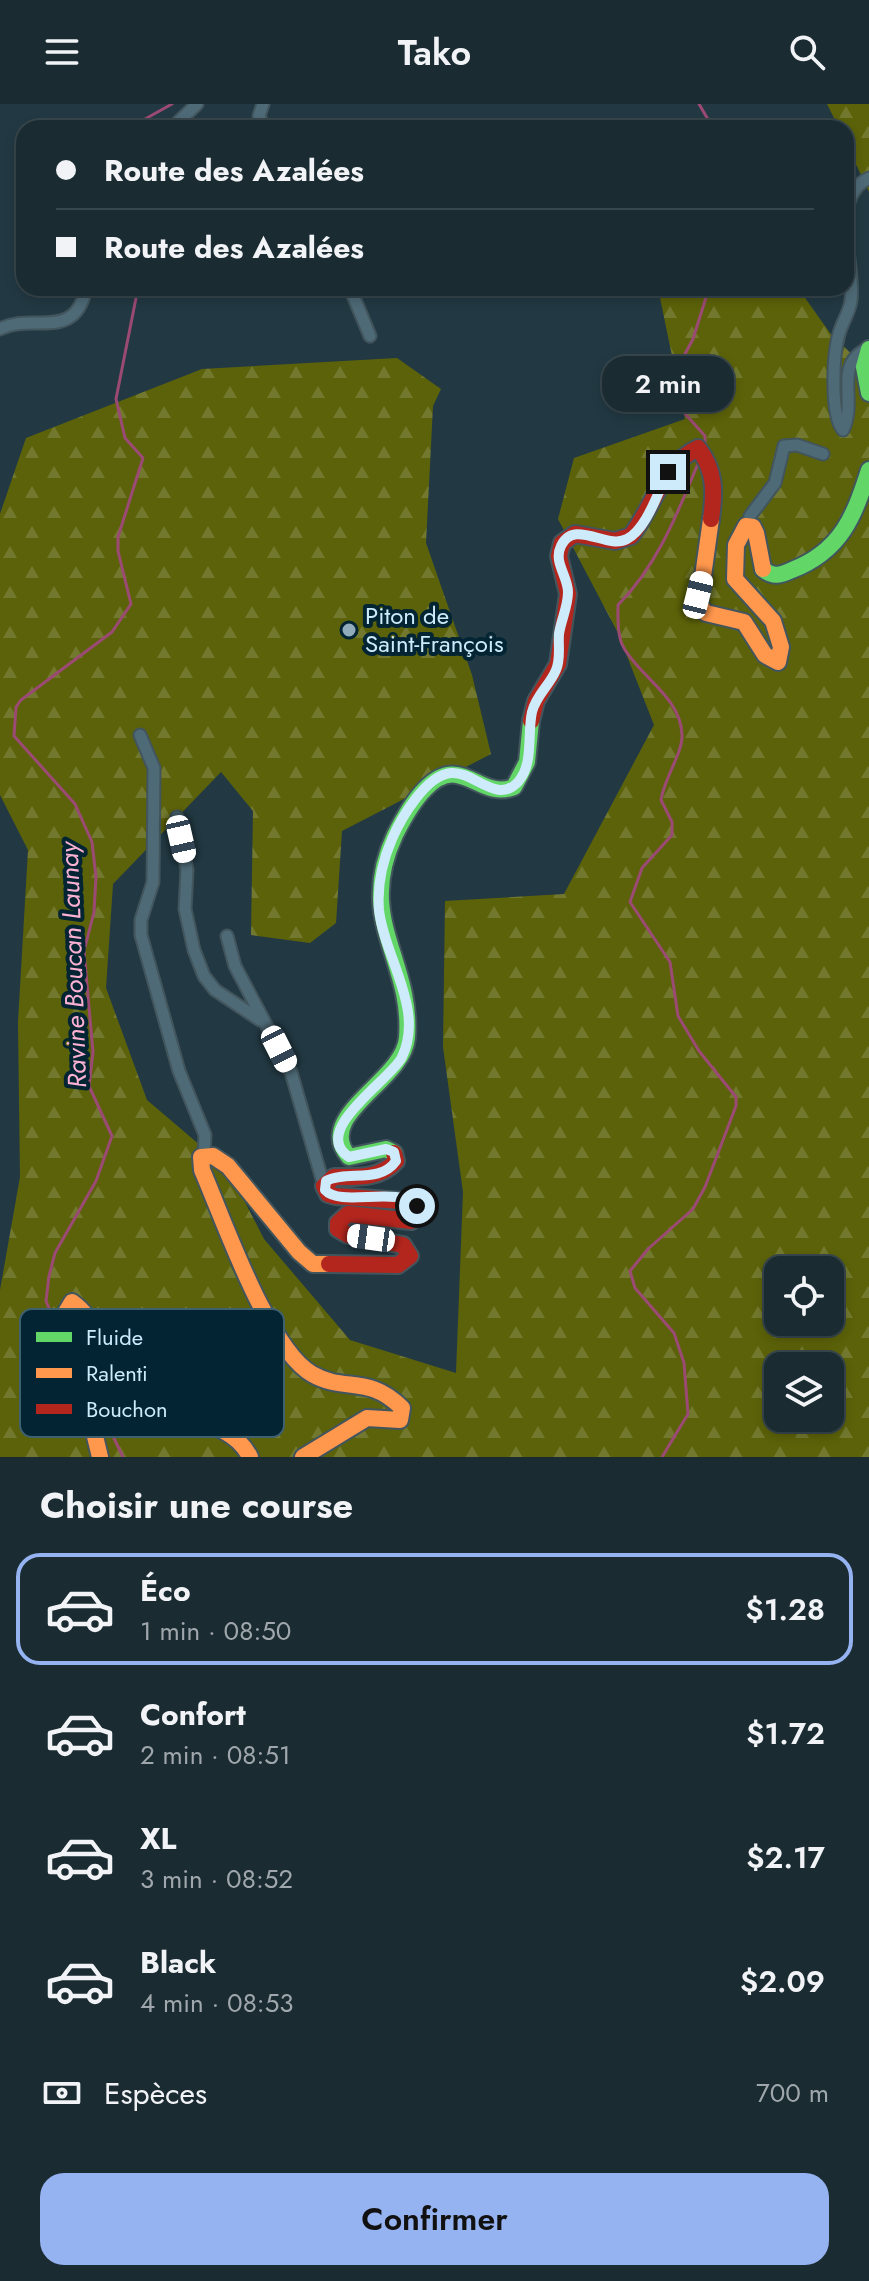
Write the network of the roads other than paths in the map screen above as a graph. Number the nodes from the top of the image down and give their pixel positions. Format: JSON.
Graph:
{"nodes":[{"id":1,"x":197,"y":104,"type":"edge"},
{"id":2,"x":180,"y":120,"type":"edge"},
{"id":3,"x":869,"y":178,"type":"edge"},
{"id":4,"x":854,"y":194,"type":"edge"},
{"id":5,"x":83,"y":296,"type":"edge"},
{"id":6,"x":353,"y":296,"type":"edge"},
{"id":7,"x":851,"y":296,"type":"edge"},
{"id":8,"x":0,"y":329,"type":"edge"},
{"id":9,"x":370,"y":336,"type":"dead end"},
{"id":10,"x":869,"y":348,"type":"edge"},
{"id":11,"x":869,"y":393,"type":"edge"},
{"id":12,"x":823,"y":454,"type":"dead end"},
{"id":13,"x":869,"y":470,"type":"edge"},
{"id":14,"x":748,"y":525,"type":"junction"},
{"id":15,"x":140,"y":735,"type":"dead end"},
{"id":16,"x":177,"y":817,"type":"dead end"},
{"id":17,"x":227,"y":936,"type":"dead end"},
{"id":18,"x":267,"y":1025,"type":"junction"},
{"id":19,"x":204,"y":1155,"type":"junction"},
{"id":20,"x":324,"y":1186,"type":"junction"},
{"id":21,"x":68,"y":1309,"type":"edge"},
{"id":22,"x":85,"y":1309,"type":"edge"},
{"id":23,"x":265,"y":1309,"type":"edge"},
{"id":24,"x":284,"y":1343,"type":"edge"},
{"id":25,"x":95,"y":1437,"type":"edge"},
{"id":26,"x":236,"y":1437,"type":"edge"},
{"id":27,"x":100,"y":1457,"type":"edge"},
{"id":28,"x":250,"y":1457,"type":"edge"},
{"id":29,"x":303,"y":1457,"type":"edge"}],
"edges":[{"from":1,"to":2,"type":"street"},
{"from":3,"to":4,"type":"street"},
{"from":5,"to":8,"type":"street"},
{"from":6,"to":9,"type":"street"},
{"from":7,"to":10,"type":"street"},
{"from":10,"to":11,"type":"main road"},
{"from":12,"to":14,"type":"street"},
{"from":13,"to":14,"type":"main road"},
{"from":14,"to":20,"type":"main road"},
{"from":15,"to":19,"type":"street"},
{"from":16,"to":18,"type":"street"},
{"from":17,"to":18,"type":"street"},
{"from":18,"to":20,"type":"street"},
{"from":19,"to":20,"type":"main road"},
{"from":19,"to":23,"type":"main road"},
{"from":21,"to":22,"type":"main road"},
{"from":24,"to":29,"type":"main road"},
{"from":25,"to":27,"type":"main road"},
{"from":26,"to":28,"type":"main road"}]}
